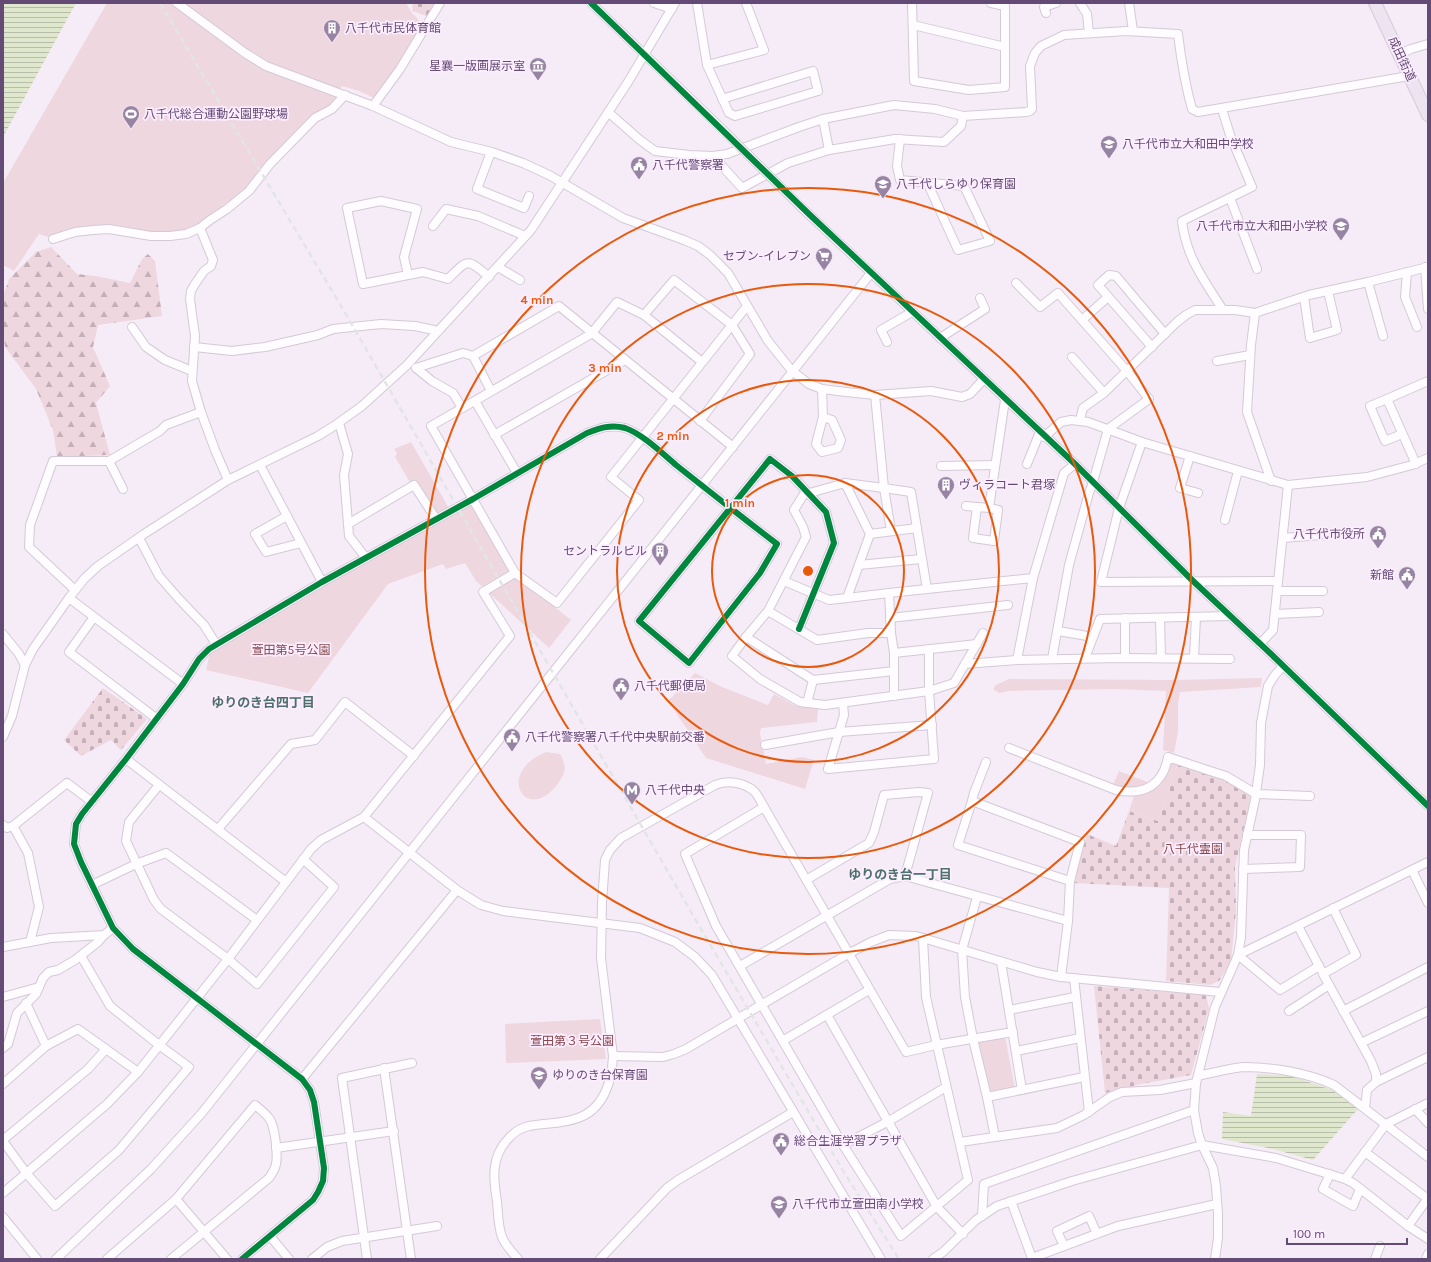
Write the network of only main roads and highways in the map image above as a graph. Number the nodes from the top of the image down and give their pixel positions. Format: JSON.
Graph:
{"nodes":[{"id":1,"x":1375,"y":3,"type":"edge"},
{"id":2,"x":1428,"y":115,"type":"edge"}],
"edges":[{"from":1,"to":2,"type":"highway","name":"成田街道"}]}
